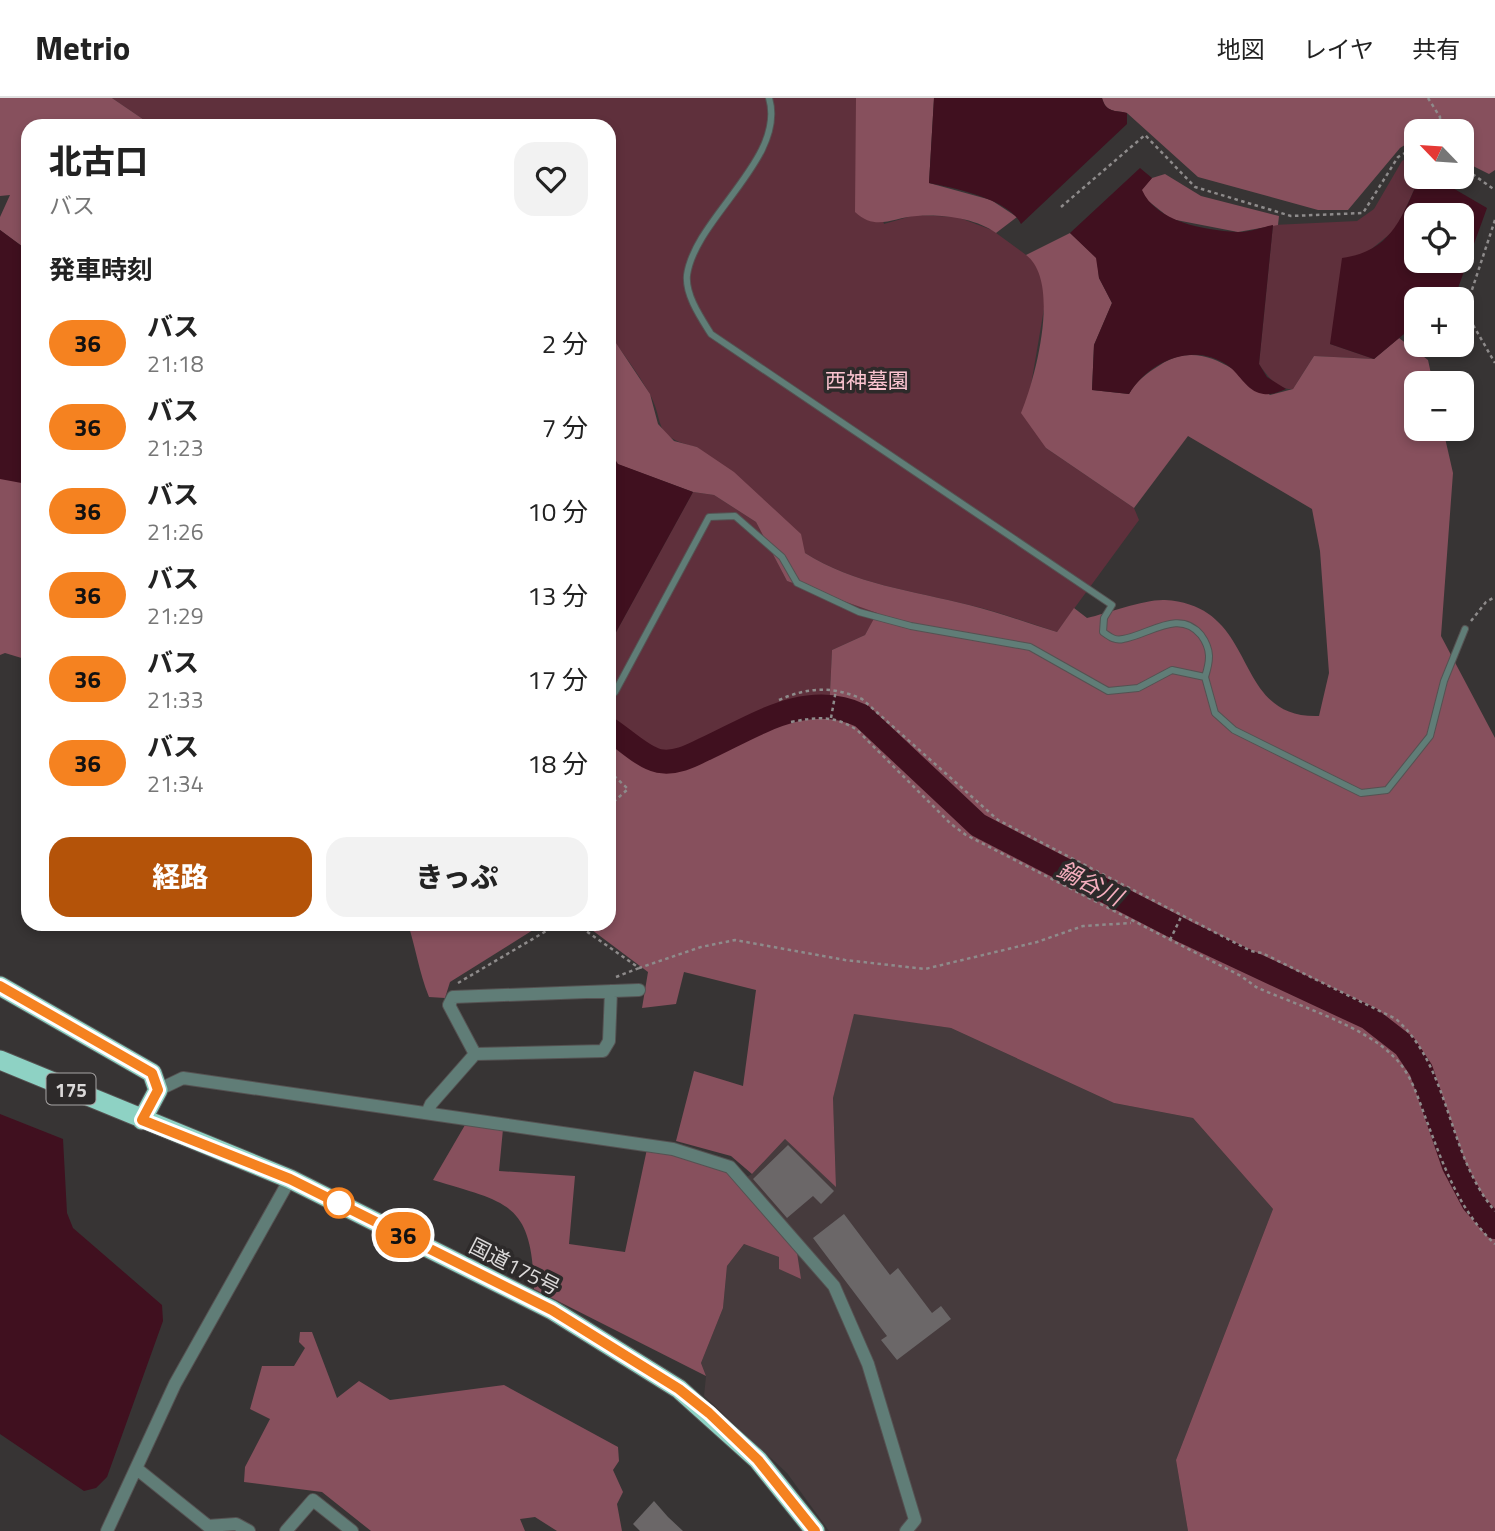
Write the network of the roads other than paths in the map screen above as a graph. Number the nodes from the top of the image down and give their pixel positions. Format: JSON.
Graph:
{"nodes":[{"id":1,"x":769,"y":98,"type":"edge"},
{"id":2,"x":1465,"y":629,"type":"road end"},
{"id":3,"x":1205,"y":677,"type":"junction"},
{"id":4,"x":616,"y":690,"type":"edge"},
{"id":5,"x":0,"y":986,"type":"edge"},
{"id":6,"x":639,"y":989,"type":"dead end"},
{"id":7,"x":611,"y":991,"type":"junction"},
{"id":8,"x":475,"y":1054,"type":"junction"},
{"id":9,"x":0,"y":1060,"type":"edge"},
{"id":10,"x":158,"y":1090,"type":"junction"},
{"id":11,"x":427,"y":1113,"type":"junction"},
{"id":12,"x":142,"y":1120,"type":"junction"},
{"id":13,"x":290,"y":1179,"type":"junction"},
{"id":14,"x":137,"y":1469,"type":"junction"},
{"id":15,"x":107,"y":1531,"type":"edge"},
{"id":16,"x":249,"y":1531,"type":"edge"},
{"id":17,"x":286,"y":1531,"type":"edge"},
{"id":18,"x":352,"y":1531,"type":"edge"},
{"id":19,"x":815,"y":1531,"type":"edge"},
{"id":20,"x":906,"y":1531,"type":"edge"}],
"edges":[{"from":1,"to":3,"type":"lane"},
{"from":2,"to":3,"type":"lane"},
{"from":3,"to":4,"type":"lane"},
{"from":5,"to":10,"type":"highway","number":"175"},
{"from":6,"to":7,"type":"street"},
{"from":7,"to":8,"type":"street"},
{"from":7,"to":8,"type":"street"},
{"from":8,"to":11,"type":"street"},
{"from":9,"to":12,"type":"highway","name":"国道175号","number":"175"},
{"from":10,"to":11,"type":"street"},
{"from":10,"to":12,"type":"highway"},
{"from":11,"to":20,"type":"street"},
{"from":12,"to":13,"type":"highway","name":"国道175号","number":"175"},
{"from":13,"to":14,"type":"street"},
{"from":13,"to":19,"type":"highway","name":"国道175号","number":"175"},
{"from":14,"to":15,"type":"street"},
{"from":14,"to":16,"type":"street"},
{"from":17,"to":18,"type":"street"}]}
